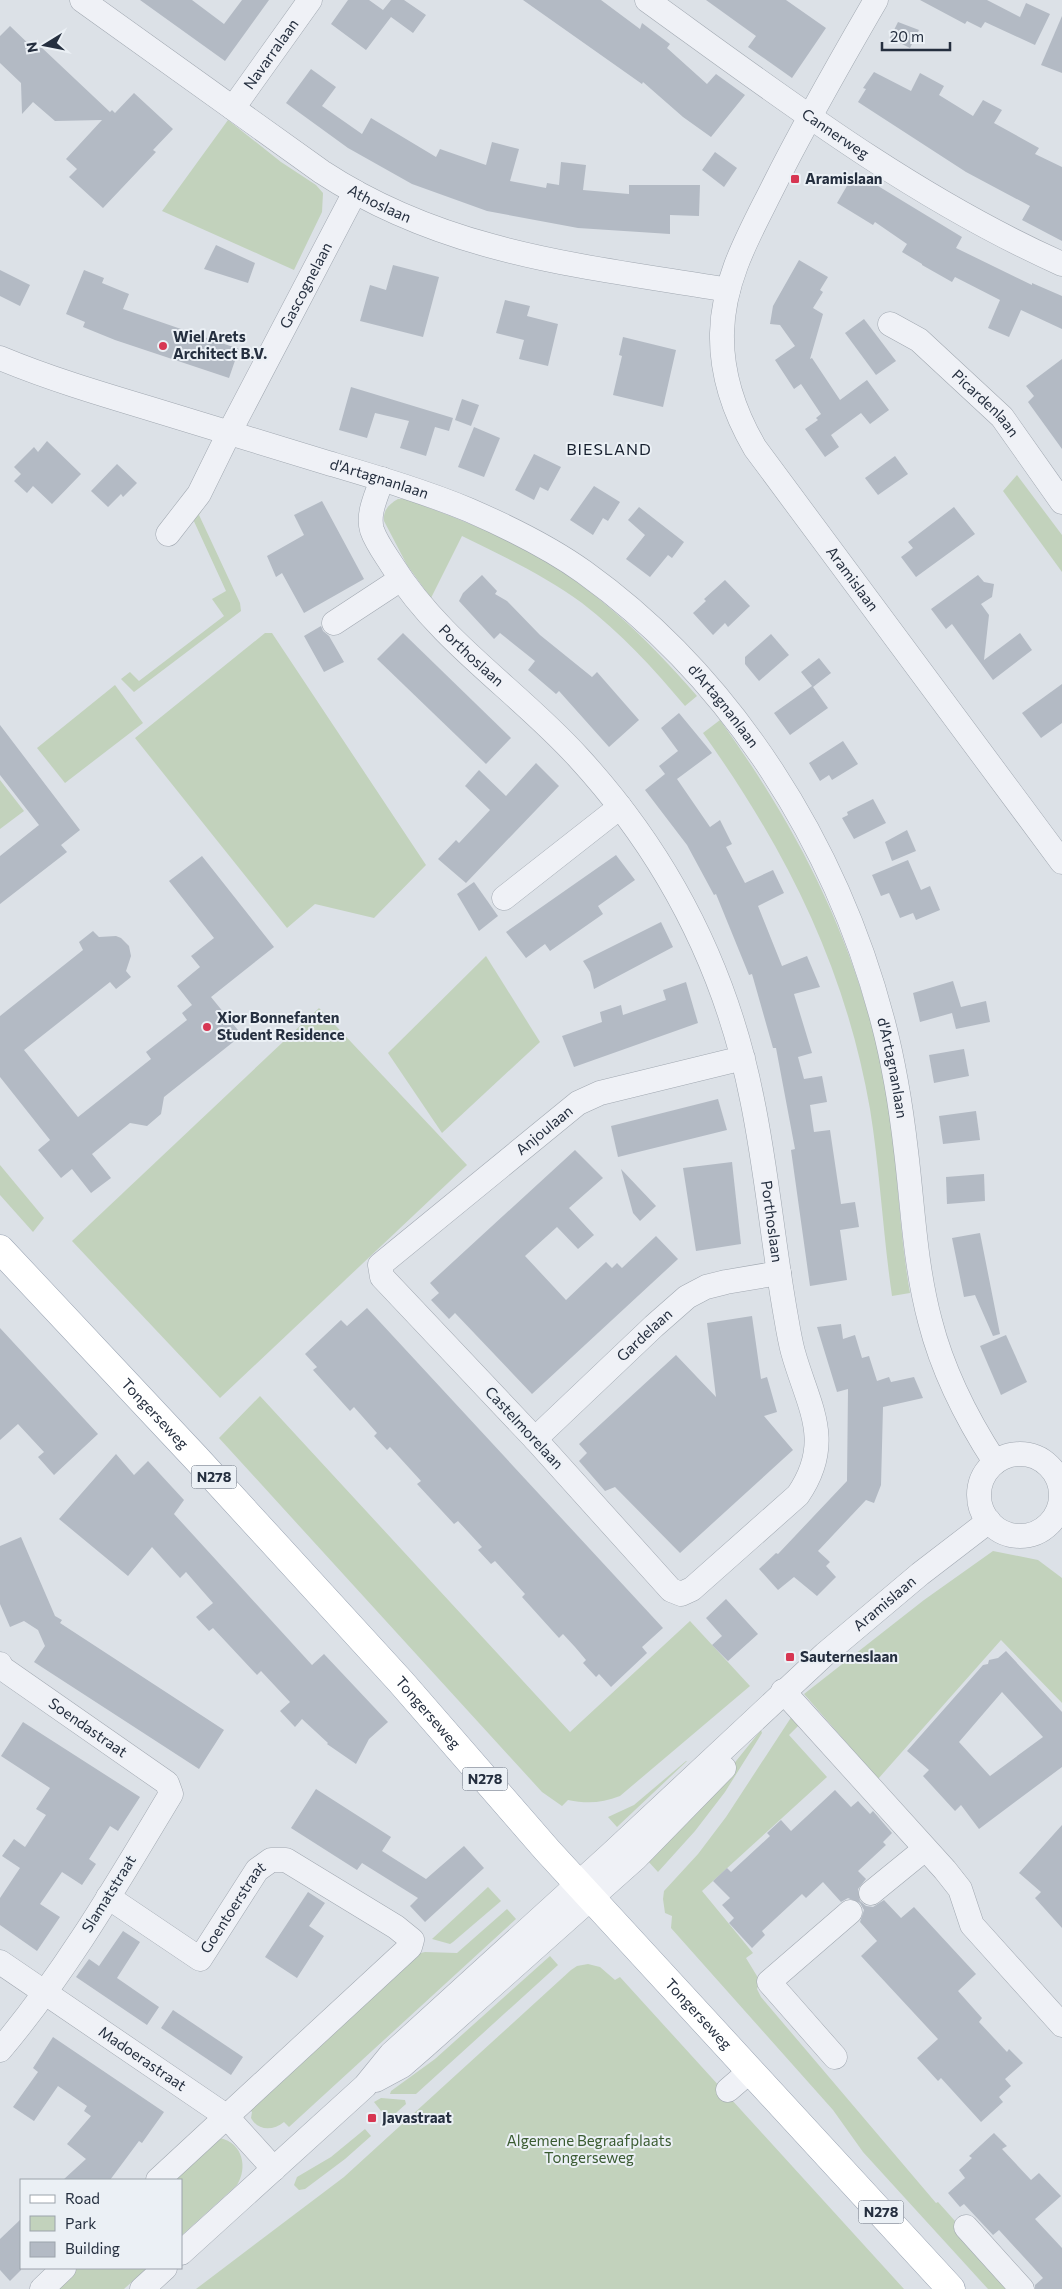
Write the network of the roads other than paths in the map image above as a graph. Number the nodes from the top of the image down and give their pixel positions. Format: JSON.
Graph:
{"nodes":[{"id":1,"x":82,"y":0,"type":"edge"},
{"id":2,"x":310,"y":0,"type":"edge"},
{"id":3,"x":647,"y":0,"type":"edge"},
{"id":4,"x":876,"y":0,"type":"edge"},
{"id":5,"x":233,"y":108,"type":"junction"},
{"id":6,"x":809,"y":117,"type":"junction"},
{"id":7,"x":355,"y":192,"type":"junction"},
{"id":8,"x":1062,"y":264,"type":"edge"},
{"id":9,"x":728,"y":290,"type":"junction"},
{"id":10,"x":890,"y":324,"type":"dead end"},
{"id":11,"x":0,"y":358,"type":"edge"},
{"id":12,"x":229,"y":433,"type":"junction"},
{"id":13,"x":382,"y":479,"type":"junction"},
{"id":14,"x":1062,"y":502,"type":"edge"},
{"id":15,"x":168,"y":534,"type":"dead end"},
{"id":16,"x":401,"y":579,"type":"junction"},
{"id":17,"x":334,"y":623,"type":"dead end"},
{"id":18,"x":620,"y":806,"type":"junction"},
{"id":19,"x":1062,"y":862,"type":"edge"},
{"id":20,"x":504,"y":898,"type":"dead end"},
{"id":21,"x":743,"y":1058,"type":"junction"},
{"id":22,"x":1,"y":1248,"type":"edge"},
{"id":23,"x":380,"y":1265,"type":"joint"},
{"id":24,"x":779,"y":1274,"type":"junction"},
{"id":25,"x":535,"y":1439,"type":"junction"},
{"id":26,"x":1056,"y":1459,"type":"edge"},
{"id":27,"x":995,"y":1462,"type":"junction"},
{"id":28,"x":989,"y":1521,"type":"junction"},
{"id":29,"x":1054,"y":1535,"type":"edge"},
{"id":30,"x":671,"y":1590,"type":"joint"},
{"id":31,"x":0,"y":1664,"type":"edge"},
{"id":32,"x":783,"y":1691,"type":"junction"},
{"id":33,"x":171,"y":1794,"type":"joint"},
{"id":34,"x":924,"y":1849,"type":"junction"},
{"id":35,"x":585,"y":1890,"type":"junction"},
{"id":36,"x":871,"y":1893,"type":"dead end"},
{"id":37,"x":108,"y":1897,"type":"junction"},
{"id":38,"x":850,"y":1912,"type":"dead end"},
{"id":39,"x":0,"y":1962,"type":"edge"},
{"id":40,"x":45,"y":1993,"type":"junction"},
{"id":41,"x":1062,"y":2025,"type":"edge"},
{"id":42,"x":0,"y":2050,"type":"edge"},
{"id":43,"x":835,"y":2057,"type":"dead end"},
{"id":44,"x":750,"y":2070,"type":"junction"},
{"id":45,"x":728,"y":2090,"type":"dead end"},
{"id":46,"x":226,"y":2116,"type":"junction"},
{"id":47,"x":274,"y":2168,"type":"junction"},
{"id":48,"x":159,"y":2179,"type":"edge"},
{"id":49,"x":966,"y":2227,"type":"dead end"},
{"id":50,"x":182,"y":2252,"type":"edge"},
{"id":51,"x":63,"y":2269,"type":"edge"},
{"id":52,"x":164,"y":2269,"type":"edge"},
{"id":53,"x":42,"y":2289,"type":"edge"},
{"id":54,"x":142,"y":2289,"type":"edge"},
{"id":55,"x":951,"y":2289,"type":"edge"},
{"id":56,"x":1022,"y":2289,"type":"edge"}],
"edges":[{"from":1,"to":5,"type":"street","name":"Athoslaan"},
{"from":2,"to":5,"type":"street","name":"Navarralaan"},
{"from":3,"to":6,"type":"street","name":"Cannerweg"},
{"from":4,"to":6,"type":"street","name":"Aramislaan"},
{"from":5,"to":7,"type":"street","name":"Athoslaan"},
{"from":6,"to":8,"type":"street","name":"Cannerweg"},
{"from":6,"to":9,"type":"street","name":"Aramislaan"},
{"from":7,"to":9,"type":"street","name":"Athoslaan"},
{"from":7,"to":12,"type":"street","name":"Gascognelaan"},
{"from":9,"to":19,"type":"street","name":"Aramislaan"},
{"from":10,"to":14,"type":"street","name":"Picardenlaan"},
{"from":11,"to":12,"type":"street","name":"d'Artagnanlaan"},
{"from":12,"to":13,"type":"street","name":"d'Artagnanlaan"},
{"from":12,"to":15,"type":"street","name":"Gascognelaan"},
{"from":13,"to":16,"type":"street","name":"Porthoslaan"},
{"from":13,"to":27,"type":"street","name":"d'Artagnanlaan"},
{"from":16,"to":17,"type":"street"},
{"from":16,"to":18,"type":"street","name":"Porthoslaan"},
{"from":18,"to":20,"type":"street"},
{"from":18,"to":21,"type":"street","name":"Porthoslaan"},
{"from":21,"to":23,"type":"street","name":"Anjoulaan"},
{"from":21,"to":24,"type":"street","name":"Porthoslaan"},
{"from":22,"to":35,"type":"main road","name":"Tongerseweg","number":"N278"},
{"from":23,"to":25,"type":"street","name":"Castelmorelaan"},
{"from":24,"to":25,"type":"street","name":"Gardelaan"},
{"from":24,"to":30,"type":"street","name":"Porthoslaan"},
{"from":25,"to":30,"type":"street","name":"Castelmorelaan"},
{"from":26,"to":27,"type":"street"},
{"from":26,"to":29,"type":"street"},
{"from":27,"to":28,"type":"street"},
{"from":28,"to":29,"type":"street"},
{"from":28,"to":32,"type":"street","name":"Aramislaan"},
{"from":31,"to":33,"type":"street","name":"Soendastraat"},
{"from":32,"to":34,"type":"street"},
{"from":32,"to":35,"type":"street","name":"Aramislaan"},
{"from":33,"to":37,"type":"street","name":"Slamatstraat"},
{"from":34,"to":36,"type":"street"},
{"from":34,"to":41,"type":"street"},
{"from":35,"to":44,"type":"main road","name":"Tongerseweg","number":"N278"},
{"from":35,"to":47,"type":"street"},
{"from":37,"to":40,"type":"street","name":"Slamatstraat"},
{"from":37,"to":46,"type":"street","name":"Goentoerstraat"},
{"from":38,"to":43,"type":"street"},
{"from":39,"to":40,"type":"street","name":"Madoerastraat"},
{"from":40,"to":42,"type":"street","name":"Slamatstraat"},
{"from":40,"to":46,"type":"street","name":"Madoerastraat"},
{"from":44,"to":45,"type":"street"},
{"from":44,"to":55,"type":"main road","name":"Tongerseweg","number":"N278"},
{"from":46,"to":47,"type":"street","name":"Madoerastraat"},
{"from":46,"to":48,"type":"street"},
{"from":47,"to":50,"type":"street"},
{"from":49,"to":56,"type":"street"},
{"from":51,"to":53,"type":"street"},
{"from":52,"to":54,"type":"street"}]}
